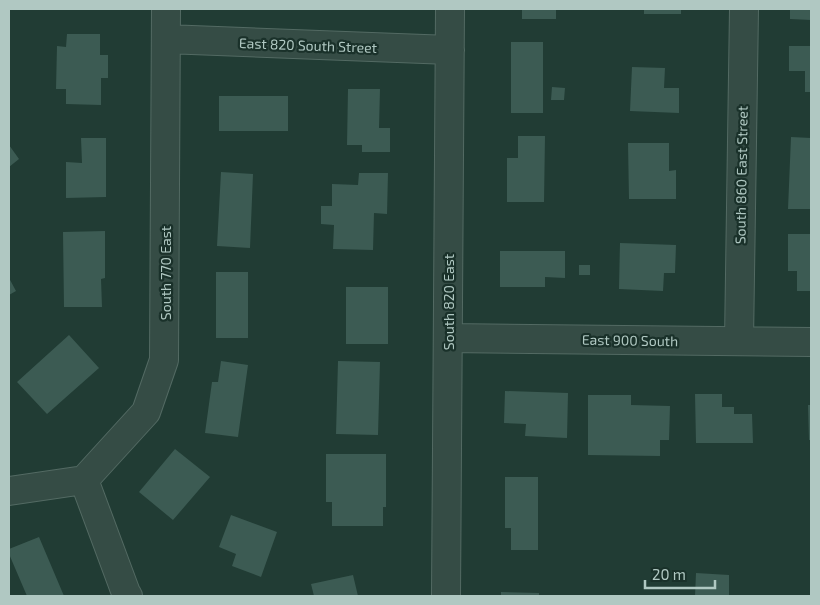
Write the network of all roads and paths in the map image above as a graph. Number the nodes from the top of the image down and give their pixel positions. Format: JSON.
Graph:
{"nodes":[{"id":1,"x":166,"y":9,"type":"edge"},
{"id":2,"x":450,"y":9,"type":"edge"},
{"id":3,"x":744,"y":9,"type":"edge"},
{"id":4,"x":166,"y":39,"type":"junction"},
{"id":5,"x":450,"y":50,"type":"junction"},
{"id":6,"x":448,"y":338,"type":"junction"},
{"id":7,"x":739,"y":341,"type":"junction"},
{"id":8,"x":811,"y":342,"type":"edge"},
{"id":9,"x":84,"y":480,"type":"junction"},
{"id":10,"x":9,"y":491,"type":"edge"},
{"id":11,"x":128,"y":596,"type":"edge"},
{"id":12,"x":446,"y":596,"type":"edge"}],
"edges":[{"from":1,"to":4,"type":"street","name":"South 770 East"},
{"from":2,"to":5,"type":"street","name":"South 820 East"},
{"from":3,"to":7,"type":"street","name":"South 860 East Street"},
{"from":4,"to":5,"type":"street","name":"East 820 South Street"},
{"from":4,"to":9,"type":"street","name":"South 770 East"},
{"from":5,"to":6,"type":"street","name":"South 820 East"},
{"from":6,"to":7,"type":"street","name":"East 900 South"},
{"from":6,"to":12,"type":"street","name":"South 820 East"},
{"from":7,"to":8,"type":"street","name":"East 900 South"},
{"from":9,"to":10,"type":"street"},
{"from":9,"to":11,"type":"street"}]}
